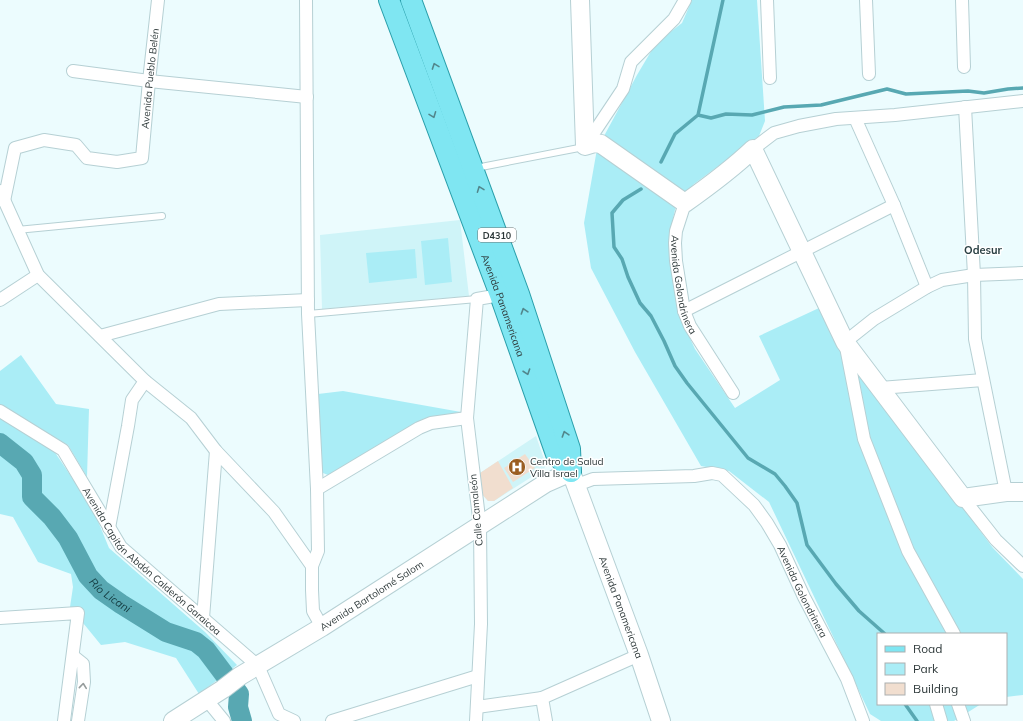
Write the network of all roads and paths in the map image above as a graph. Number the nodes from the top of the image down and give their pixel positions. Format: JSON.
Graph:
{"nodes":[{"id":1,"x":158,"y":0,"type":"edge"},
{"id":2,"x":306,"y":0,"type":"edge"},
{"id":3,"x":389,"y":0,"type":"edge"},
{"id":4,"x":411,"y":0,"type":"edge"},
{"id":5,"x":580,"y":0,"type":"edge"},
{"id":6,"x":685,"y":0,"type":"edge"},
{"id":7,"x":767,"y":0,"type":"edge"},
{"id":8,"x":866,"y":0,"type":"edge"},
{"id":9,"x":962,"y":0,"type":"edge"},
{"id":10,"x":964,"y":67,"type":"dead end"},
{"id":11,"x":72,"y":71,"type":"dead end"},
{"id":12,"x":868,"y":74,"type":"dead end"},
{"id":13,"x":770,"y":78,"type":"dead end"},
{"id":14,"x":149,"y":81,"type":"junction"},
{"id":15,"x":307,"y":97,"type":"junction"},
{"id":16,"x":1023,"y":101,"type":"edge"},
{"id":17,"x":965,"y":107,"type":"junction"},
{"id":18,"x":855,"y":118,"type":"junction"},
{"id":19,"x":585,"y":146,"type":"junction"},
{"id":20,"x":753,"y":149,"type":"junction"},
{"id":21,"x":472,"y":169,"type":"junction"},
{"id":22,"x":2,"y":196,"type":"edge"},
{"id":23,"x":685,"y":203,"type":"junction"},
{"id":24,"x":894,"y":205,"type":"junction"},
{"id":25,"x":162,"y":216,"type":"dead end"},
{"id":26,"x":17,"y":230,"type":"junction"},
{"id":27,"x":802,"y":253,"type":"junction"},
{"id":28,"x":1023,"y":272,"type":"edge"},
{"id":29,"x":38,"y":275,"type":"junction"},
{"id":30,"x":974,"y":275,"type":"junction"},
{"id":31,"x":927,"y":288,"type":"junction"},
{"id":32,"x":500,"y":295,"type":"junction"},
{"id":33,"x":477,"y":299,"type":"junction"},
{"id":34,"x":0,"y":300,"type":"edge"},
{"id":35,"x":308,"y":300,"type":"junction"},
{"id":36,"x":684,"y":311,"type":"junction"},
{"id":37,"x":308,"y":314,"type":"junction"},
{"id":38,"x":100,"y":336,"type":"junction"},
{"id":39,"x":845,"y":342,"type":"junction"},
{"id":40,"x":983,"y":380,"type":"junction"},
{"id":41,"x":145,"y":381,"type":"junction"},
{"id":42,"x":880,"y":388,"type":"junction"},
{"id":43,"x":733,"y":393,"type":"dead end"},
{"id":44,"x":0,"y":411,"type":"edge"},
{"id":45,"x":467,"y":418,"type":"junction"},
{"id":46,"x":216,"y":451,"type":"junction"},
{"id":47,"x":574,"y":479,"type":"junction"},
{"id":48,"x":317,"y":489,"type":"junction"},
{"id":49,"x":1015,"y":492,"type":"edge"},
{"id":50,"x":963,"y":498,"type":"junction"},
{"id":51,"x":480,"y":526,"type":"junction"},
{"id":52,"x":109,"y":528,"type":"junction"},
{"id":53,"x":312,"y":566,"type":"junction"},
{"id":54,"x":1023,"y":566,"type":"edge"},
{"id":55,"x":0,"y":618,"type":"edge"},
{"id":56,"x":203,"y":618,"type":"junction"},
{"id":57,"x":322,"y":627,"type":"junction"},
{"id":58,"x":953,"y":633,"type":"edge"},
{"id":59,"x":639,"y":655,"type":"junction"},
{"id":60,"x":73,"y":656,"type":"junction"},
{"id":61,"x":258,"y":666,"type":"junction"},
{"id":62,"x":478,"y":676,"type":"junction"},
{"id":63,"x":542,"y":698,"type":"junction"},
{"id":64,"x":206,"y":699,"type":"junction"},
{"id":65,"x":936,"y":705,"type":"edge"},
{"id":66,"x":958,"y":705,"type":"edge"},
{"id":67,"x":477,"y":707,"type":"junction"},
{"id":68,"x":64,"y":721,"type":"edge"},
{"id":69,"x":78,"y":721,"type":"edge"},
{"id":70,"x":172,"y":721,"type":"edge"},
{"id":71,"x":224,"y":721,"type":"edge"},
{"id":72,"x":294,"y":721,"type":"edge"},
{"id":73,"x":332,"y":721,"type":"edge"},
{"id":74,"x":476,"y":721,"type":"edge"},
{"id":75,"x":546,"y":721,"type":"edge"},
{"id":76,"x":661,"y":721,"type":"edge"},
{"id":77,"x":863,"y":721,"type":"edge"},
{"id":78,"x":941,"y":721,"type":"edge"},
{"id":79,"x":964,"y":721,"type":"edge"}],
"edges":[{"from":1,"to":14,"type":"street","name":"Avenida Pueblo Belén"},
{"from":2,"to":15,"type":"street"},
{"from":3,"to":32,"type":"main road","name":"Avenida Panamericana","number":"D4310","one_way":true},
{"from":21,"to":4,"type":"main road","name":"Avenida Panamericana","number":"D4310","one_way":true},
{"from":5,"to":19,"type":"street"},
{"from":6,"to":19,"type":"street"},
{"from":7,"to":13,"type":"street"},
{"from":8,"to":12,"type":"street"},
{"from":9,"to":10,"type":"street"},
{"from":11,"to":14,"type":"street"},
{"from":14,"to":15,"type":"street"},
{"from":14,"to":22,"type":"street","name":"Avenida Pueblo Belén"},
{"from":15,"to":35,"type":"street"},
{"from":16,"to":17,"type":"street"},
{"from":17,"to":18,"type":"street"},
{"from":17,"to":30,"type":"street"},
{"from":18,"to":20,"type":"street"},
{"from":18,"to":24,"type":"street"},
{"from":19,"to":21,"type":"lane"},
{"from":19,"to":23,"type":"street"},
{"from":20,"to":23,"type":"street"},
{"from":20,"to":27,"type":"street"},
{"from":47,"to":21,"type":"main road","name":"Avenida Panamericana","number":"D4310","one_way":true},
{"from":22,"to":26,"type":"street"},
{"from":23,"to":36,"type":"street","name":"Avenida Golondrinera"},
{"from":24,"to":27,"type":"street"},
{"from":24,"to":31,"type":"street"},
{"from":25,"to":26,"type":"lane"},
{"from":26,"to":29,"type":"street"},
{"from":27,"to":36,"type":"street"},
{"from":27,"to":39,"type":"street"},
{"from":28,"to":30,"type":"street"},
{"from":29,"to":34,"type":"street"},
{"from":29,"to":38,"type":"street"},
{"from":30,"to":31,"type":"street"},
{"from":30,"to":40,"type":"street"},
{"from":31,"to":39,"type":"street"},
{"from":32,"to":33,"type":"street"},
{"from":32,"to":47,"type":"main road","name":"Avenida Panamericana","number":"D4310","one_way":true},
{"from":33,"to":37,"type":"lane"},
{"from":33,"to":45,"type":"street","name":"Calle Camaleón"},
{"from":35,"to":37,"type":"street"},
{"from":35,"to":38,"type":"street"},
{"from":36,"to":43,"type":"street","name":"Avenida Golondrinera"},
{"from":37,"to":48,"type":"street"},
{"from":38,"to":41,"type":"street"},
{"from":39,"to":42,"type":"street"},
{"from":39,"to":58,"type":"street"},
{"from":40,"to":42,"type":"street"},
{"from":40,"to":49,"type":"street"},
{"from":41,"to":46,"type":"street"},
{"from":41,"to":52,"type":"street"},
{"from":42,"to":50,"type":"street"},
{"from":44,"to":52,"type":"street","name":"Avenida Capitán Abdón Calderón Garaicoa"},
{"from":45,"to":48,"type":"street"},
{"from":45,"to":51,"type":"street","name":"Calle Camaleón"},
{"from":46,"to":53,"type":"street"},
{"from":46,"to":56,"type":"street"},
{"from":47,"to":51,"type":"street","name":"Avenida Bartolomé Salom"},
{"from":47,"to":59,"type":"street","name":"Avenida Panamericana","number":"D4310"},
{"from":47,"to":77,"type":"street","name":"Avenida Golondrinera"},
{"from":48,"to":53,"type":"street"},
{"from":49,"to":50,"type":"street"},
{"from":50,"to":54,"type":"street"},
{"from":51,"to":57,"type":"street","name":"Avenida Bartolomé Salom"},
{"from":51,"to":62,"type":"street","name":"Calle Camaleón"},
{"from":52,"to":56,"type":"street","name":"Avenida Capitán Abdón Calderón Garaicoa"},
{"from":53,"to":57,"type":"street"},
{"from":55,"to":60,"type":"street"},
{"from":56,"to":61,"type":"street","name":"Avenida Capitán Abdón Calderón Garaicoa"},
{"from":57,"to":61,"type":"street","name":"Avenida Bartolomé Salom"},
{"from":59,"to":63,"type":"street"},
{"from":59,"to":76,"type":"street","name":"Avenida Panamericana","number":"D4310"},
{"from":60,"to":68,"type":"street"},
{"from":69,"to":60,"type":"street","one_way":true},
{"from":61,"to":64,"type":"street","name":"Avenida Bartolomé Salom"},
{"from":61,"to":72,"type":"street","name":"Avenida Capitán Abdón Calderón Garaicoa"},
{"from":62,"to":67,"type":"street","name":"Calle Camaleón"},
{"from":62,"to":73,"type":"street"},
{"from":63,"to":67,"type":"street"},
{"from":63,"to":75,"type":"street"},
{"from":64,"to":70,"type":"street","name":"Avenida Bartolomé Salom"},
{"from":64,"to":71,"type":"street"},
{"from":65,"to":78,"type":"street"},
{"from":66,"to":79,"type":"street"},
{"from":67,"to":74,"type":"street","name":"Calle Camaleón"}]}
